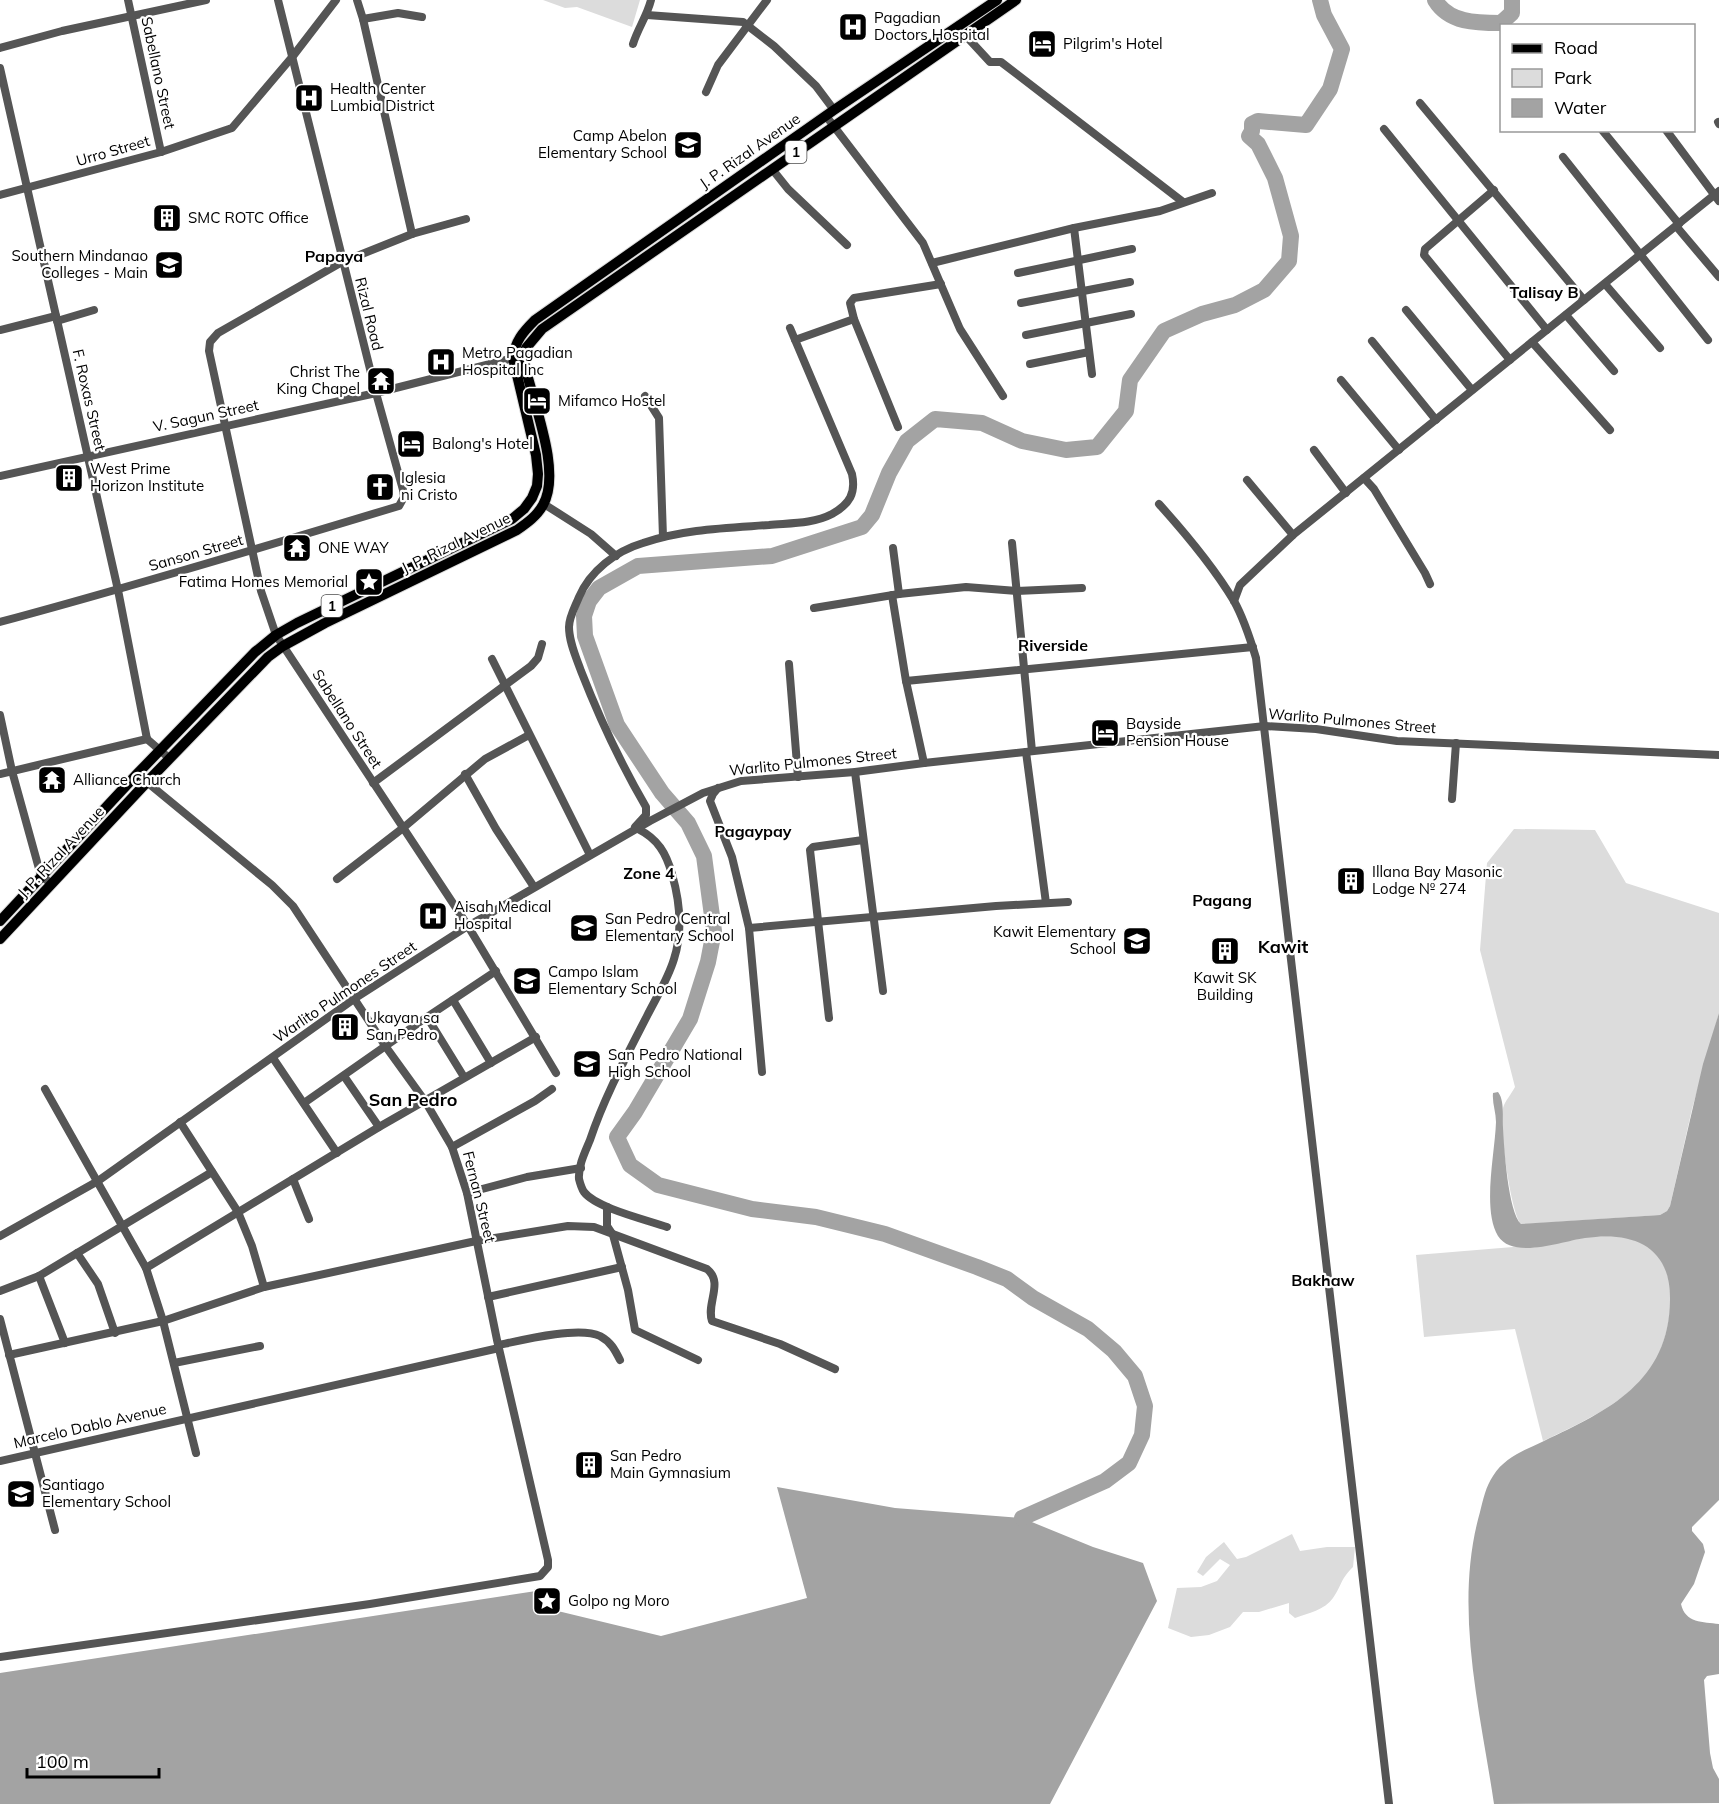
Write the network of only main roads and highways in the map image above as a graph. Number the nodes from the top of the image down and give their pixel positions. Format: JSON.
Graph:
{"nodes":[{"id":1,"x":1016,"y":0,"type":"edge"},
{"id":2,"x":1001,"y":3,"type":"edge"},
{"id":3,"x":948,"y":33,"type":"junction"},
{"id":4,"x":956,"y":43,"type":"junction"},
{"id":5,"x":891,"y":72,"type":"junction"},
{"id":6,"x":898,"y":82,"type":"junction"},
{"id":7,"x":714,"y":194,"type":"junction"},
{"id":8,"x":721,"y":204,"type":"junction"},
{"id":9,"x":655,"y":236,"type":"junction"},
{"id":10,"x":662,"y":245,"type":"junction"},
{"id":11,"x":589,"y":282,"type":"junction"},
{"id":12,"x":596,"y":291,"type":"junction"},
{"id":13,"x":535,"y":320,"type":"junction"},
{"id":14,"x":542,"y":329,"type":"junction"},
{"id":15,"x":518,"y":357,"type":"junction"},
{"id":16,"x":435,"y":557,"type":"junction"},
{"id":17,"x":440,"y":568,"type":"junction"},
{"id":18,"x":199,"y":708,"type":"junction"},
{"id":19,"x":208,"y":717,"type":"junction"},
{"id":20,"x":93,"y":820,"type":"junction"},
{"id":21,"x":103,"y":829,"type":"junction"},
{"id":22,"x":0,"y":921,"type":"edge"},
{"id":23,"x":0,"y":939,"type":"edge"}],
"edges":[{"from":1,"to":2,"type":"main road","name":"J. P. Rizal Avenue","number":"1"},
{"from":2,"to":3,"type":"main road","name":"J. P. Rizal Avenue","number":"1"},
{"from":2,"to":4,"type":"main road","name":"J. P. Rizal Avenue","number":"1"},
{"from":3,"to":4,"type":"main road"},
{"from":3,"to":5,"type":"main road","name":"J. P. Rizal Avenue","number":"1"},
{"from":4,"to":6,"type":"main road","name":"J. P. Rizal Avenue","number":"1"},
{"from":5,"to":6,"type":"main road"},
{"from":5,"to":7,"type":"main road","name":"J. P. Rizal Avenue","number":"1"},
{"from":6,"to":8,"type":"main road","name":"J. P. Rizal Avenue","number":"1"},
{"from":7,"to":8,"type":"main road"},
{"from":7,"to":9,"type":"main road","name":"J. P. Rizal Avenue","number":"1"},
{"from":8,"to":10,"type":"main road","name":"J. P. Rizal Avenue","number":"1"},
{"from":9,"to":10,"type":"main road"},
{"from":9,"to":11,"type":"main road","name":"J. P. Rizal Avenue","number":"1"},
{"from":10,"to":12,"type":"main road","name":"J. P. Rizal Avenue","number":"1"},
{"from":11,"to":12,"type":"main road"},
{"from":11,"to":13,"type":"main road","name":"J. P. Rizal Avenue","number":"1"},
{"from":12,"to":14,"type":"main road","name":"J. P. Rizal Avenue","number":"1"},
{"from":13,"to":14,"type":"main road"},
{"from":13,"to":15,"type":"main road","name":"J. P. Rizal Avenue","number":"1"},
{"from":14,"to":15,"type":"main road","name":"J. P. Rizal Avenue","number":"1"},
{"from":15,"to":16,"type":"main road","name":"J. P. Rizal Avenue","number":"1"},
{"from":15,"to":17,"type":"main road","name":"J. P. Rizal Avenue","number":"1"},
{"from":16,"to":17,"type":"main road"},
{"from":16,"to":18,"type":"main road","name":"J. P. Rizal Avenue","number":"1"},
{"from":17,"to":19,"type":"main road","name":"J. P. Rizal Avenue","number":"1"},
{"from":18,"to":19,"type":"main road"},
{"from":18,"to":20,"type":"main road","name":"J. P. Rizal Avenue","number":"1"},
{"from":19,"to":21,"type":"main road","name":"J. P. Rizal Avenue","number":"1"},
{"from":20,"to":21,"type":"main road"},
{"from":20,"to":22,"type":"main road","name":"J. P. Rizal Avenue","number":"1"},
{"from":21,"to":23,"type":"main road","name":"J. P. Rizal Avenue","number":"1"}]}
